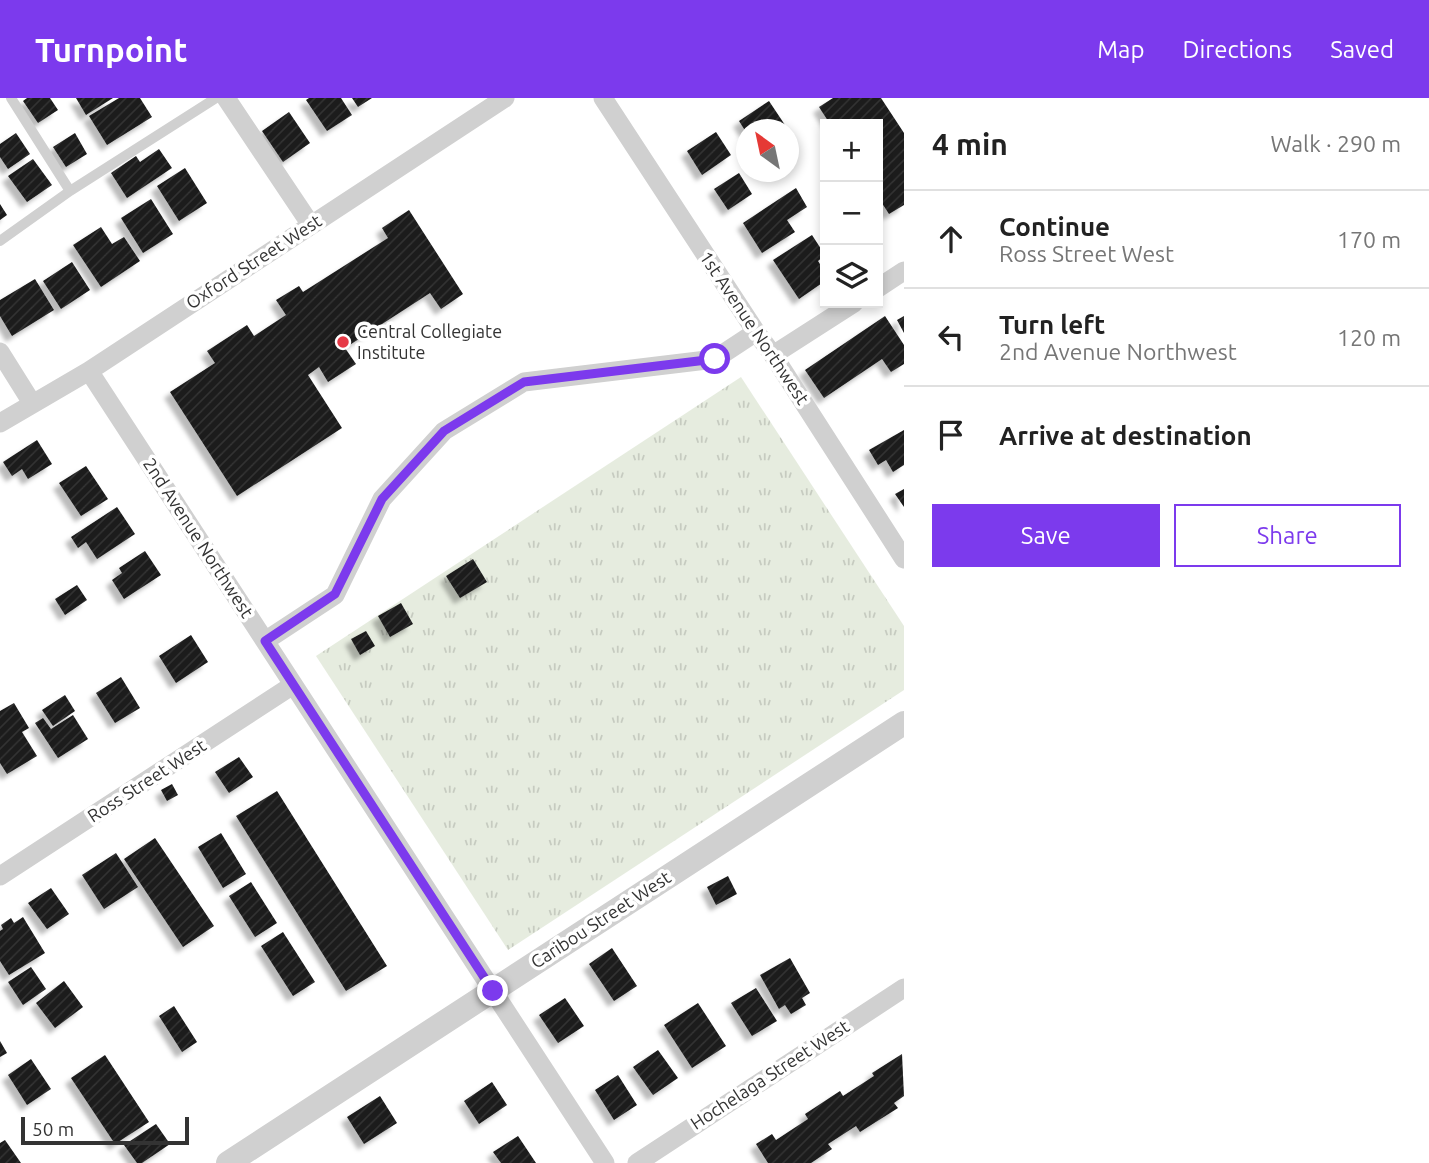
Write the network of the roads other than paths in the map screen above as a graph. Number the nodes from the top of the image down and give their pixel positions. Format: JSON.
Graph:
{"nodes":[{"id":1,"x":10,"y":98,"type":"edge"},
{"id":2,"x":216,"y":98,"type":"edge"},
{"id":3,"x":226,"y":98,"type":"edge"},
{"id":4,"x":505,"y":98,"type":"edge"},
{"id":5,"x":603,"y":98,"type":"edge"},
{"id":6,"x":70,"y":191,"type":"junction"},
{"id":7,"x":311,"y":225,"type":"junction"},
{"id":8,"x":0,"y":241,"type":"edge"},
{"id":9,"x":904,"y":271,"type":"edge"},
{"id":10,"x":883,"y":285,"type":"edge"},
{"id":11,"x":847,"y":308,"type":"edge"},
{"id":12,"x":756,"y":332,"type":"junction"},
{"id":13,"x":0,"y":352,"type":"edge"},
{"id":14,"x":773,"y":355,"type":"junction"},
{"id":15,"x":89,"y":371,"type":"junction"},
{"id":16,"x":32,"y":402,"type":"junction"},
{"id":17,"x":0,"y":423,"type":"edge"},
{"id":18,"x":904,"y":559,"type":"edge"},
{"id":19,"x":265,"y":641,"type":"junction"},
{"id":20,"x":293,"y":685,"type":"junction"},
{"id":21,"x":904,"y":723,"type":"edge"},
{"id":22,"x":0,"y":876,"type":"edge"},
{"id":23,"x":904,"y":988,"type":"edge"},
{"id":24,"x":493,"y":991,"type":"junction"},
{"id":25,"x":228,"y":1163,"type":"edge"},
{"id":26,"x":605,"y":1163,"type":"edge"},
{"id":27,"x":636,"y":1163,"type":"edge"}],
"edges":[{"from":1,"to":6,"type":"lane"},
{"from":2,"to":6,"type":"lane"},
{"from":3,"to":7,"type":"street"},
{"from":4,"to":7,"type":"street","name":"Oxford Street West"},
{"from":5,"to":12,"type":"street","name":"1st Avenue Northwest"},
{"from":6,"to":8,"type":"lane"},
{"from":7,"to":15,"type":"street","name":"Oxford Street West"},
{"from":9,"to":10,"type":"street"},
{"from":11,"to":14,"type":"street"},
{"from":12,"to":14,"type":"street","name":"1st Avenue Northwest"},
{"from":12,"to":19,"type":"street"},
{"from":13,"to":16,"type":"street"},
{"from":14,"to":18,"type":"street","name":"1st Avenue Northwest"},
{"from":15,"to":16,"type":"street","name":"Oxford Street West"},
{"from":15,"to":19,"type":"street","name":"2nd Avenue Northwest"},
{"from":16,"to":17,"type":"street","name":"Oxford Street West"},
{"from":19,"to":20,"type":"street","name":"2nd Avenue Northwest"},
{"from":20,"to":22,"type":"street","name":"Ross Street West"},
{"from":20,"to":24,"type":"street","name":"2nd Avenue Northwest"},
{"from":21,"to":24,"type":"street","name":"Caribou Street West"},
{"from":23,"to":27,"type":"street","name":"Hochelaga Street West"},
{"from":24,"to":25,"type":"street","name":"Caribou Street West"},
{"from":24,"to":26,"type":"street","name":"2nd Avenue Northwest"}]}
